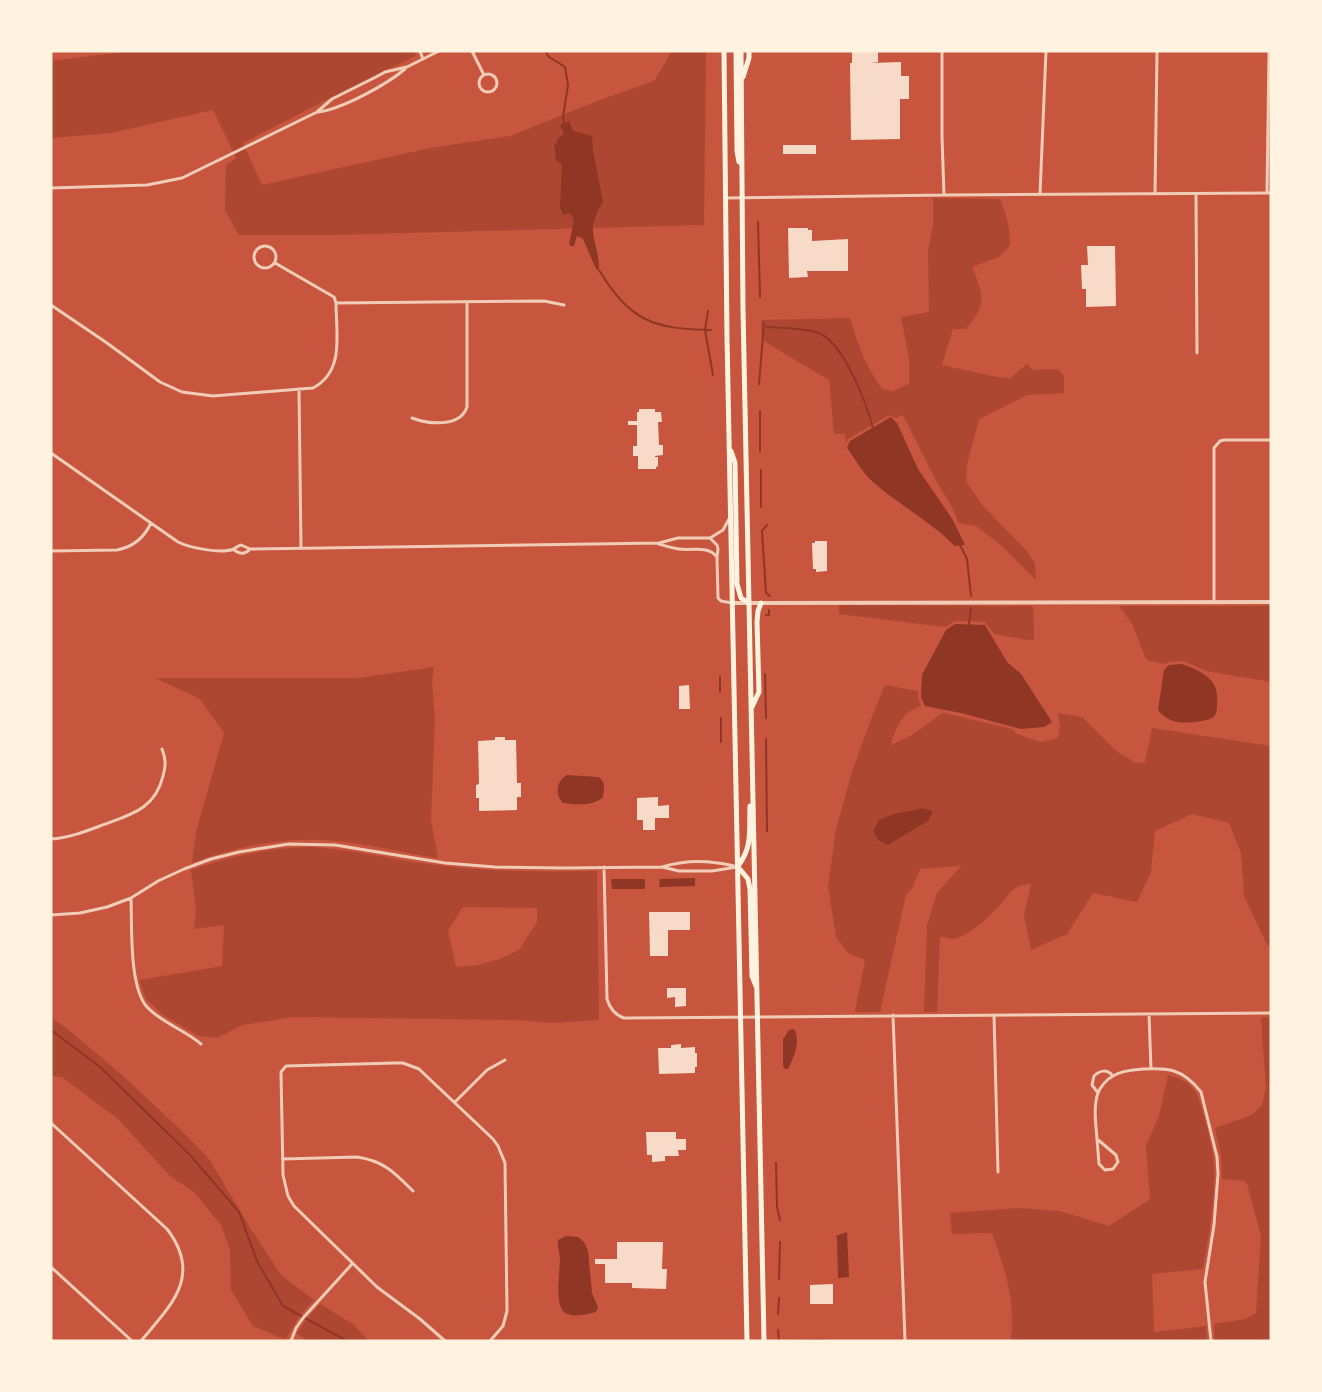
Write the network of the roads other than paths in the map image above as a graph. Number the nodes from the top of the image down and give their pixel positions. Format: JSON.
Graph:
{"nodes":[{"id":1,"x":420,"y":51,"type":"edge"},
{"id":2,"x":439,"y":51,"type":"edge"},
{"id":3,"x":472,"y":51,"type":"edge"},
{"id":4,"x":724,"y":51,"type":"edge"},
{"id":5,"x":736,"y":51,"type":"edge"},
{"id":6,"x":741,"y":51,"type":"edge"},
{"id":7,"x":749,"y":51,"type":"edge"},
{"id":8,"x":942,"y":51,"type":"edge"},
{"id":9,"x":1046,"y":51,"type":"edge"},
{"id":10,"x":1157,"y":51,"type":"edge"},
{"id":11,"x":1269,"y":51,"type":"edge"},
{"id":12,"x":423,"y":59,"type":"junction"},
{"id":13,"x":407,"y":67,"type":"junction"},
{"id":14,"x":484,"y":75,"type":"junction"},
{"id":15,"x":741,"y":82,"type":"junction"},
{"id":16,"x":317,"y":112,"type":"junction"},
{"id":17,"x":742,"y":177,"type":"junction"},
{"id":18,"x":51,"y":188,"type":"edge"},
{"id":19,"x":1269,"y":193,"type":"edge"},
{"id":20,"x":944,"y":194,"type":"junction"},
{"id":21,"x":1040,"y":194,"type":"junction"},
{"id":22,"x":1155,"y":194,"type":"junction"},
{"id":23,"x":1196,"y":194,"type":"junction"},
{"id":24,"x":742,"y":197,"type":"junction"},
{"id":25,"x":725,"y":198,"type":"junction"},
{"id":26,"x":275,"y":263,"type":"junction"},
{"id":27,"x":467,"y":302,"type":"junction"},
{"id":28,"x":336,"y":303,"type":"junction"},
{"id":29,"x":51,"y":305,"type":"edge"},
{"id":30,"x":564,"y":305,"type":"dead end"},
{"id":31,"x":1197,"y":353,"type":"dead end"},
{"id":32,"x":299,"y":390,"type":"junction"},
{"id":33,"x":412,"y":418,"type":"dead end"},
{"id":34,"x":1271,"y":440,"type":"edge"},
{"id":35,"x":729,"y":447,"type":"junction"},
{"id":36,"x":51,"y":453,"type":"edge"},
{"id":37,"x":731,"y":516,"type":"junction"},
{"id":38,"x":151,"y":524,"type":"junction"},
{"id":39,"x":710,"y":538,"type":"junction"},
{"id":40,"x":659,"y":544,"type":"junction"},
{"id":41,"x":301,"y":548,"type":"junction"},
{"id":42,"x":233,"y":549,"type":"junction"},
{"id":43,"x":250,"y":549,"type":"junction"},
{"id":44,"x":51,"y":551,"type":"edge"},
{"id":45,"x":717,"y":558,"type":"junction"},
{"id":46,"x":1214,"y":602,"type":"junction"},
{"id":47,"x":1271,"y":602,"type":"edge"},
{"id":48,"x":732,"y":603,"type":"junction"},
{"id":49,"x":749,"y":603,"type":"junction"},
{"id":50,"x":761,"y":603,"type":"junction"},
{"id":51,"x":751,"y":710,"type":"junction"},
{"id":52,"x":752,"y":726,"type":"junction"},
{"id":53,"x":162,"y":749,"type":"dead end"},
{"id":54,"x":51,"y":839,"type":"edge"},
{"id":55,"x":662,"y":866,"type":"junction"},
{"id":56,"x":604,"y":867,"type":"junction"},
{"id":57,"x":738,"y":867,"type":"junction"},
{"id":58,"x":131,"y":898,"type":"junction"},
{"id":59,"x":51,"y":915,"type":"edge"},
{"id":60,"x":757,"y":990,"type":"junction"},
{"id":61,"x":1271,"y":1013,"type":"edge"},
{"id":62,"x":1149,"y":1014,"type":"junction"},
{"id":63,"x":893,"y":1015,"type":"junction"},
{"id":64,"x":994,"y":1015,"type":"junction"},
{"id":65,"x":741,"y":1017,"type":"junction"},
{"id":66,"x":758,"y":1017,"type":"junction"},
{"id":67,"x":201,"y":1044,"type":"dead end"},
{"id":68,"x":505,"y":1060,"type":"dead end"},
{"id":69,"x":1151,"y":1069,"type":"junction"},
{"id":70,"x":1113,"y":1076,"type":"junction"},
{"id":71,"x":1098,"y":1092,"type":"junction"},
{"id":72,"x":455,"y":1102,"type":"junction"},
{"id":73,"x":51,"y":1122,"type":"edge"},
{"id":74,"x":1097,"y":1139,"type":"junction"},
{"id":75,"x":283,"y":1159,"type":"junction"},
{"id":76,"x":998,"y":1172,"type":"dead end"},
{"id":77,"x":413,"y":1191,"type":"dead end"},
{"id":78,"x":352,"y":1264,"type":"junction"},
{"id":79,"x":51,"y":1267,"type":"edge"},
{"id":80,"x":132,"y":1341,"type":"edge"},
{"id":81,"x":141,"y":1341,"type":"edge"},
{"id":82,"x":290,"y":1341,"type":"edge"},
{"id":83,"x":445,"y":1341,"type":"edge"},
{"id":84,"x":490,"y":1341,"type":"edge"},
{"id":85,"x":747,"y":1341,"type":"edge"},
{"id":86,"x":764,"y":1341,"type":"edge"},
{"id":87,"x":905,"y":1341,"type":"edge"},
{"id":88,"x":1211,"y":1341,"type":"edge"}],
"edges":[{"from":1,"to":12,"type":"street"},
{"from":2,"to":12,"type":"street"},
{"from":3,"to":14,"type":"street"},
{"from":4,"to":25,"type":"main road"},
{"from":5,"to":17,"type":"main road"},
{"from":6,"to":15,"type":"main road"},
{"from":7,"to":15,"type":"main road"},
{"from":8,"to":20,"type":"street"},
{"from":9,"to":21,"type":"street"},
{"from":10,"to":22,"type":"street"},
{"from":11,"to":19,"type":"street"},
{"from":12,"to":13,"type":"street"},
{"from":13,"to":16,"type":"street"},
{"from":13,"to":16,"type":"street"},
{"from":14,"to":14,"type":"street"},
{"from":15,"to":17,"type":"main road"},
{"from":16,"to":18,"type":"street"},
{"from":17,"to":24,"type":"main road"},
{"from":19,"to":23,"type":"street"},
{"from":20,"to":21,"type":"street"},
{"from":20,"to":24,"type":"street"},
{"from":21,"to":22,"type":"street"},
{"from":22,"to":23,"type":"street"},
{"from":23,"to":31,"type":"street"},
{"from":24,"to":25,"type":"street"},
{"from":24,"to":49,"type":"main road"},
{"from":25,"to":35,"type":"main road"},
{"from":26,"to":26,"type":"street"},
{"from":26,"to":28,"type":"street"},
{"from":27,"to":28,"type":"street"},
{"from":27,"to":30,"type":"street"},
{"from":27,"to":33,"type":"street"},
{"from":28,"to":32,"type":"street"},
{"from":29,"to":32,"type":"street"},
{"from":32,"to":41,"type":"street"},
{"from":34,"to":46,"type":"street"},
{"from":35,"to":37,"type":"main road"},
{"from":35,"to":49,"type":"main road"},
{"from":36,"to":38,"type":"street"},
{"from":37,"to":39,"type":"street"},
{"from":37,"to":48,"type":"main road"},
{"from":38,"to":42,"type":"street"},
{"from":38,"to":44,"type":"street"},
{"from":39,"to":40,"type":"street"},
{"from":39,"to":45,"type":"street"},
{"from":40,"to":41,"type":"street"},
{"from":40,"to":45,"type":"street"},
{"from":41,"to":43,"type":"street"},
{"from":42,"to":43,"type":"street"},
{"from":42,"to":43,"type":"street"},
{"from":45,"to":48,"type":"street"},
{"from":46,"to":47,"type":"street"},
{"from":46,"to":50,"type":"street"},
{"from":48,"to":49,"type":"street"},
{"from":48,"to":57,"type":"main road"},
{"from":49,"to":50,"type":"street"},
{"from":49,"to":51,"type":"main road"},
{"from":50,"to":51,"type":"main road"},
{"from":51,"to":52,"type":"main road"},
{"from":52,"to":57,"type":"main road"},
{"from":52,"to":60,"type":"main road"},
{"from":53,"to":54,"type":"street"},
{"from":55,"to":56,"type":"street"},
{"from":55,"to":57,"type":"street"},
{"from":55,"to":57,"type":"street"},
{"from":56,"to":58,"type":"street"},
{"from":56,"to":65,"type":"street"},
{"from":57,"to":60,"type":"main road"},
{"from":57,"to":65,"type":"main road"},
{"from":58,"to":59,"type":"street"},
{"from":58,"to":67,"type":"street"},
{"from":60,"to":66,"type":"main road"},
{"from":61,"to":62,"type":"street"},
{"from":62,"to":64,"type":"street"},
{"from":62,"to":69,"type":"street"},
{"from":63,"to":64,"type":"street"},
{"from":63,"to":66,"type":"street"},
{"from":63,"to":87,"type":"street"},
{"from":64,"to":76,"type":"street"},
{"from":65,"to":66,"type":"street"},
{"from":65,"to":85,"type":"main road"},
{"from":66,"to":86,"type":"main road"},
{"from":68,"to":72,"type":"street"},
{"from":69,"to":70,"type":"street"},
{"from":69,"to":88,"type":"street"},
{"from":70,"to":71,"type":"street"},
{"from":70,"to":71,"type":"street"},
{"from":71,"to":74,"type":"street"},
{"from":72,"to":75,"type":"street"},
{"from":72,"to":84,"type":"street"},
{"from":73,"to":81,"type":"street"},
{"from":74,"to":74,"type":"street"},
{"from":75,"to":77,"type":"street"},
{"from":75,"to":78,"type":"street"},
{"from":78,"to":82,"type":"street"},
{"from":78,"to":83,"type":"street"},
{"from":79,"to":80,"type":"street"}]}
